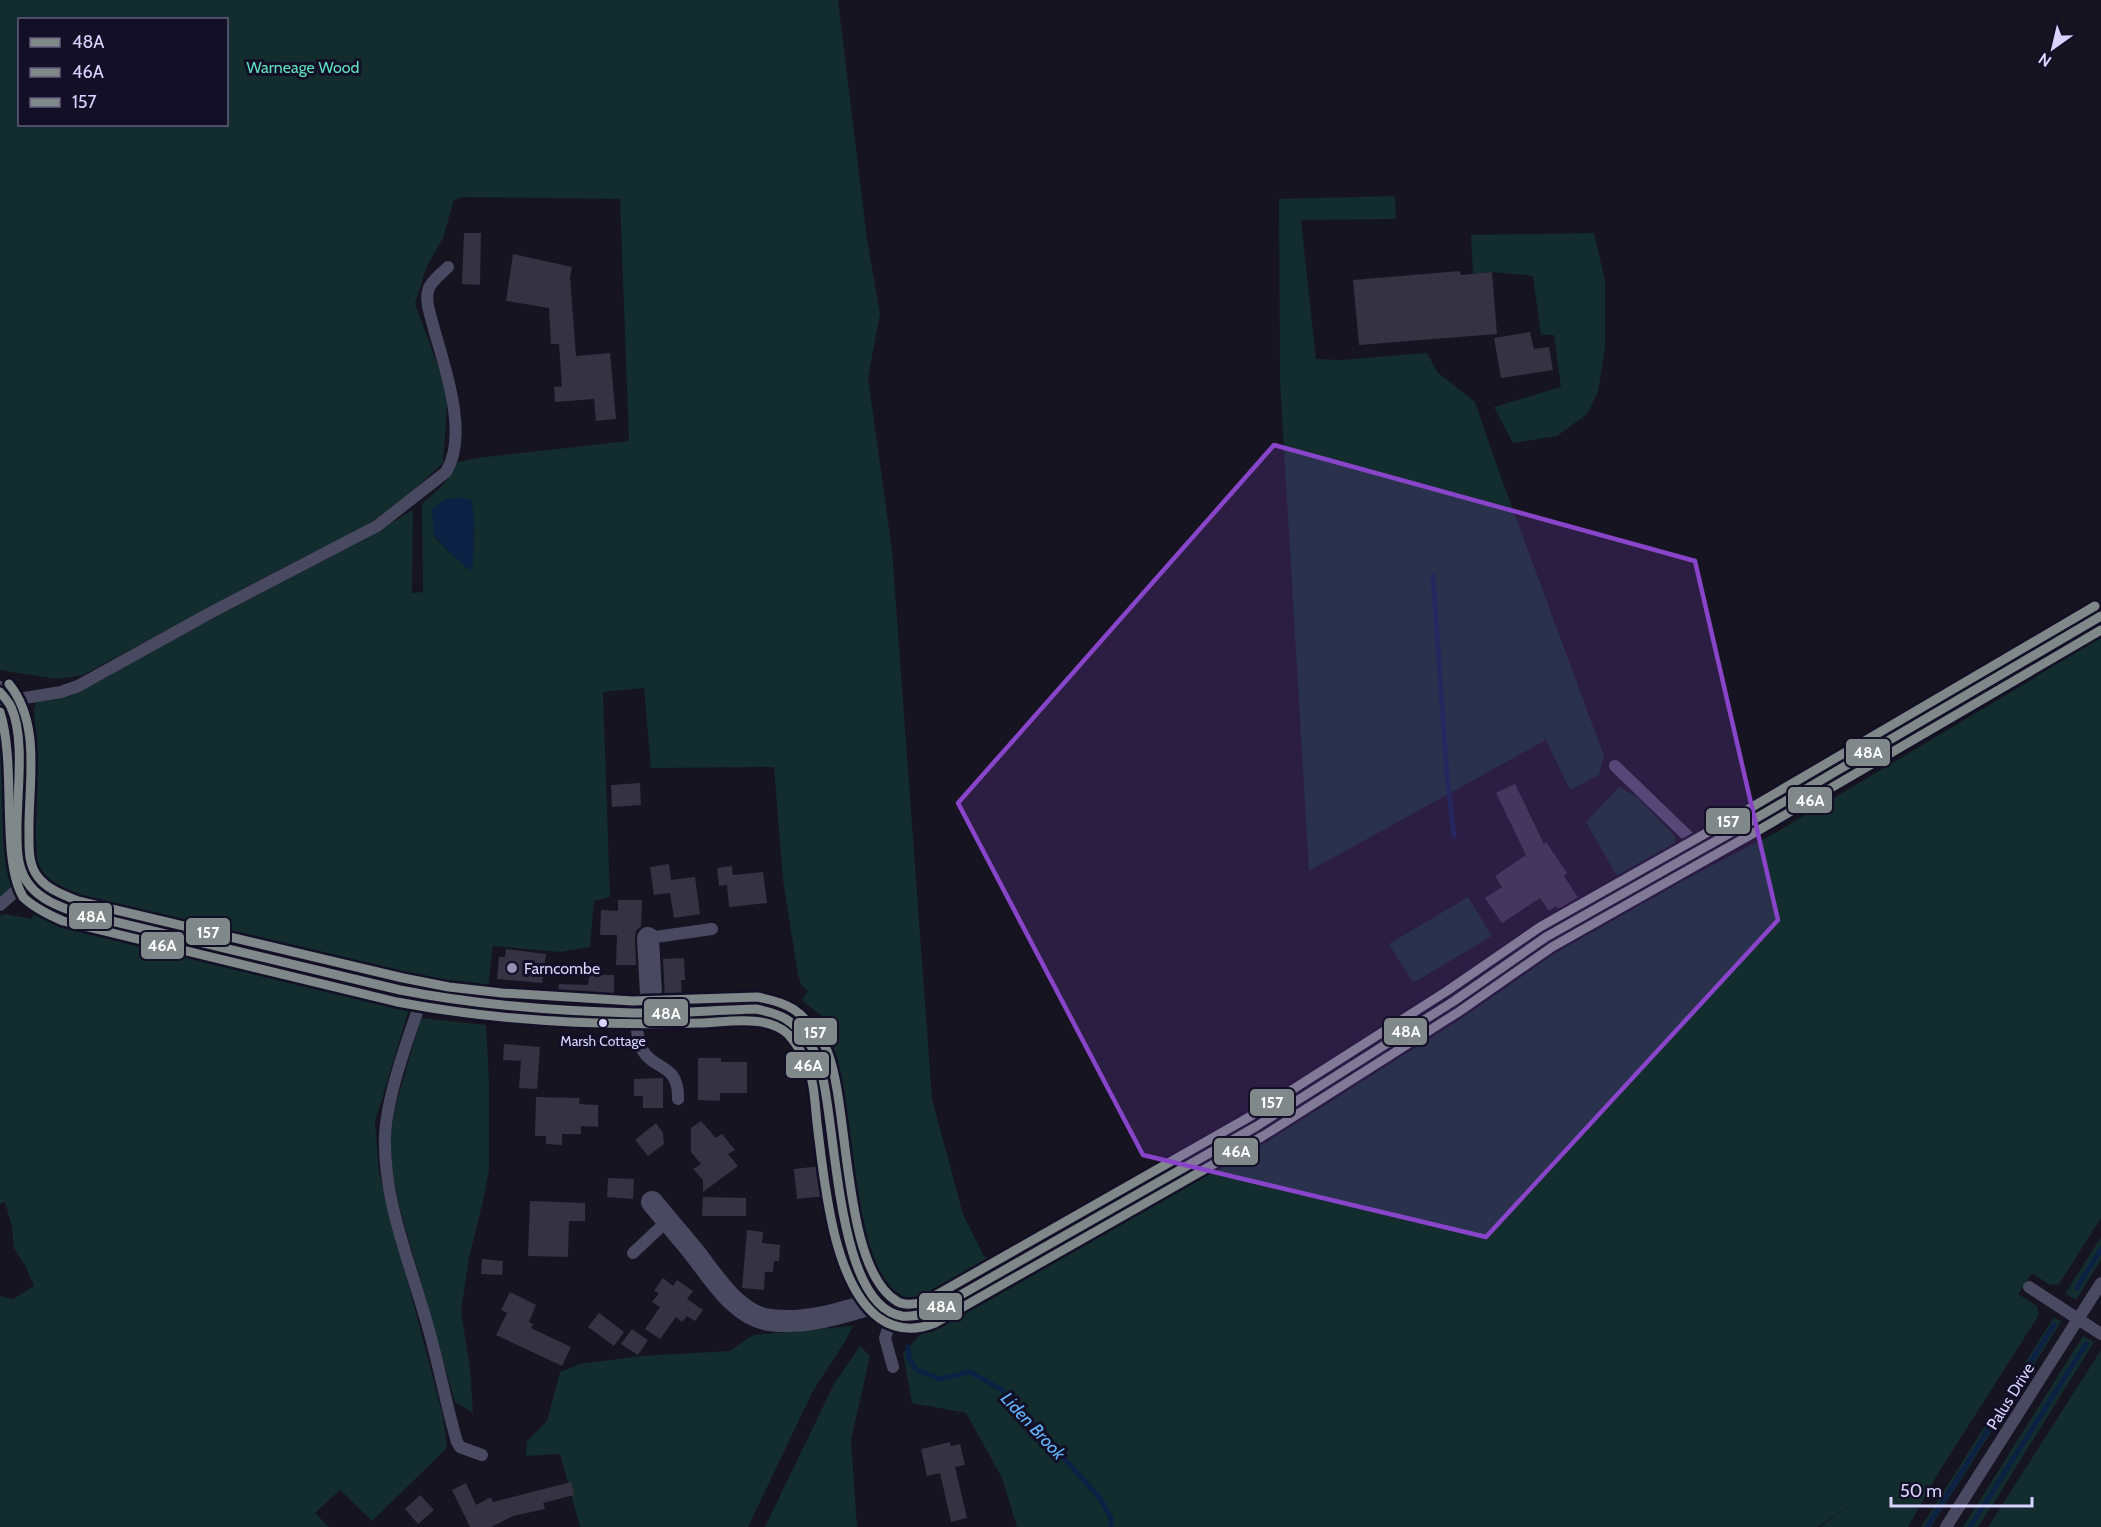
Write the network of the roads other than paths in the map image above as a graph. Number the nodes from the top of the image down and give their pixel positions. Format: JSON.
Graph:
{"nodes":[{"id":1,"x":448,"y":267,"type":"dead end"},
{"id":2,"x":2101,"y":616,"type":"edge"},
{"id":3,"x":4,"y":696,"type":"edge"},
{"id":4,"x":1615,"y":766,"type":"dead end"},
{"id":5,"x":1701,"y":849,"type":"junction"},
{"id":6,"x":26,"y":882,"type":"junction"},
{"id":7,"x":0,"y":905,"type":"edge"},
{"id":8,"x":712,"y":929,"type":"dead end"},
{"id":9,"x":648,"y":938,"type":"joint"},
{"id":10,"x":423,"y":995,"type":"junction"},
{"id":11,"x":645,"y":1013,"type":"junction"},
{"id":12,"x":678,"y":1099,"type":"dead end"},
{"id":13,"x":652,"y":1202,"type":"dead end"},
{"id":14,"x":668,"y":1221,"type":"junction"},
{"id":15,"x":633,"y":1253,"type":"dead end"},
{"id":16,"x":2101,"y":1283,"type":"edge"},
{"id":17,"x":2029,"y":1287,"type":"dead end"},
{"id":18,"x":886,"y":1308,"type":"junction"},
{"id":19,"x":2078,"y":1319,"type":"junction"},
{"id":20,"x":2101,"y":1334,"type":"edge"},
{"id":21,"x":893,"y":1367,"type":"dead end"},
{"id":22,"x":482,"y":1455,"type":"dead end"},
{"id":23,"x":1946,"y":1527,"type":"edge"}],
"edges":[{"from":1,"to":3,"type":"lane"},
{"from":2,"to":5,"type":"street"},
{"from":3,"to":6,"type":"street"},
{"from":4,"to":5,"type":"lane"},
{"from":5,"to":18,"type":"street"},
{"from":6,"to":7,"type":"lane"},
{"from":6,"to":10,"type":"street"},
{"from":8,"to":9,"type":"lane"},
{"from":9,"to":11,"type":"street"},
{"from":10,"to":11,"type":"street"},
{"from":10,"to":22,"type":"lane"},
{"from":11,"to":12,"type":"lane"},
{"from":11,"to":18,"type":"street"},
{"from":13,"to":14,"type":"street"},
{"from":14,"to":15,"type":"lane"},
{"from":14,"to":18,"type":"street"},
{"from":16,"to":19,"type":"lane","name":"Palus Drive"},
{"from":17,"to":19,"type":"lane"},
{"from":18,"to":21,"type":"lane"},
{"from":19,"to":20,"type":"lane"},
{"from":19,"to":23,"type":"lane","name":"Palus Drive"}]}
